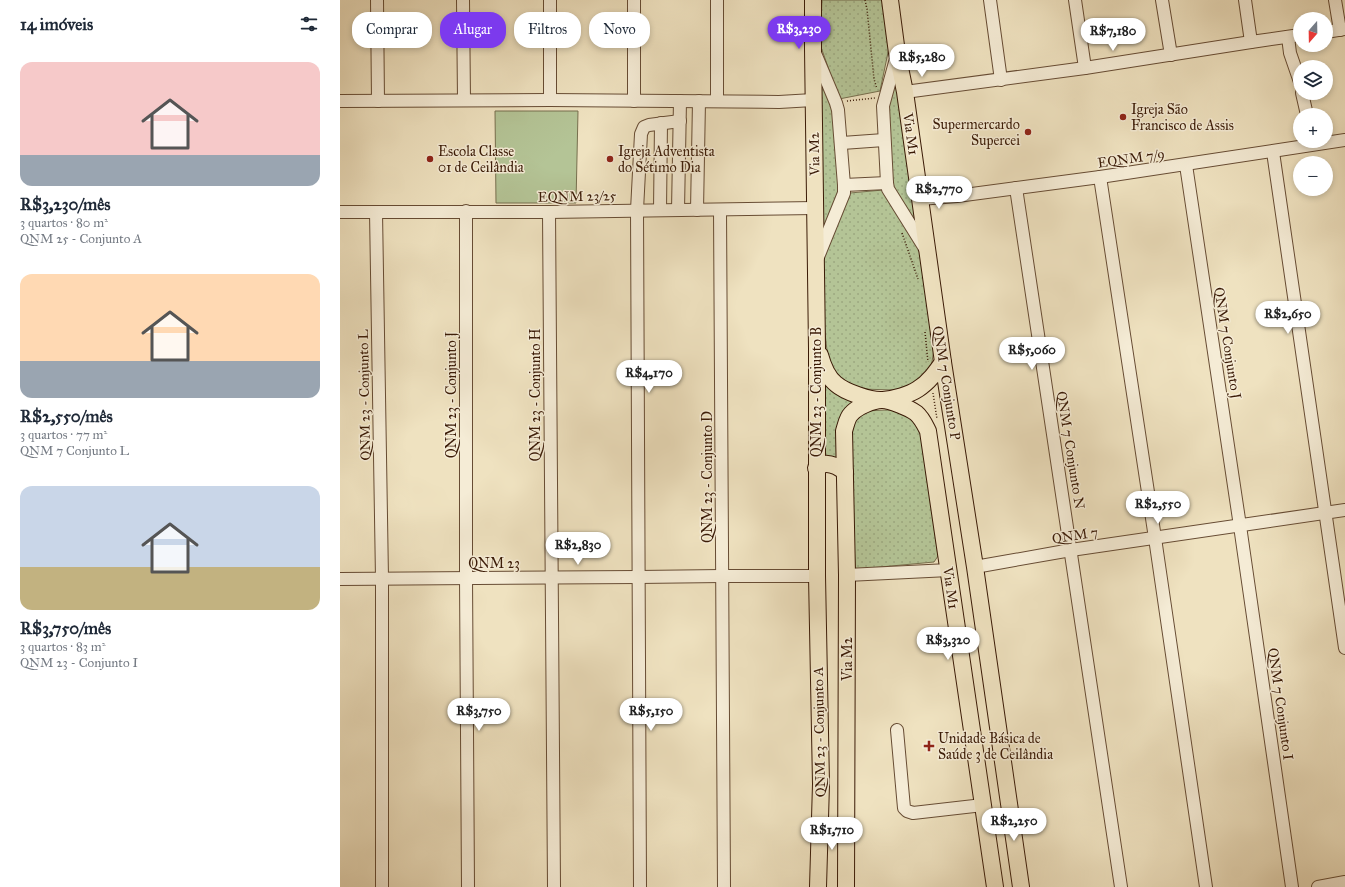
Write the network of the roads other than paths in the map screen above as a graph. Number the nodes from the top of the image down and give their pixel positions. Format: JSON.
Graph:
{"nodes":[{"id":1,"x":377,"y":0,"type":"edge"},
{"id":2,"x":463,"y":0,"type":"edge"},
{"id":3,"x":550,"y":0,"type":"edge"},
{"id":4,"x":634,"y":0,"type":"edge"},
{"id":5,"x":717,"y":0,"type":"edge"},
{"id":6,"x":814,"y":0,"type":"edge"},
{"id":7,"x":890,"y":0,"type":"edge"},
{"id":8,"x":990,"y":0,"type":"edge"},
{"id":9,"x":1075,"y":0,"type":"edge"},
{"id":10,"x":1162,"y":0,"type":"edge"},
{"id":11,"x":1245,"y":0,"type":"edge"},
{"id":12,"x":1335,"y":0,"type":"edge"},
{"id":13,"x":1342,"y":30,"type":"edge"},
{"id":14,"x":1293,"y":36,"type":"edge"},
{"id":15,"x":1288,"y":37,"type":"junction"},
{"id":16,"x":1251,"y":42,"type":"junction"},
{"id":17,"x":813,"y":49,"type":"junction"},
{"id":18,"x":897,"y":53,"type":"junction"},
{"id":19,"x":1171,"y":55,"type":"junction"},
{"id":20,"x":1293,"y":62,"type":"edge"},
{"id":21,"x":1085,"y":68,"type":"junction"},
{"id":22,"x":1001,"y":80,"type":"junction"},
{"id":23,"x":905,"y":92,"type":"junction"},
{"id":24,"x":464,"y":100,"type":"junction"},
{"id":25,"x":550,"y":100,"type":"junction"},
{"id":26,"x":813,"y":100,"type":"junction"},
{"id":27,"x":340,"y":101,"type":"edge"},
{"id":28,"x":378,"y":101,"type":"junction"},
{"id":29,"x":634,"y":101,"type":"junction"},
{"id":30,"x":680,"y":101,"type":"junction"},
{"id":31,"x":699,"y":101,"type":"junction"},
{"id":32,"x":717,"y":101,"type":"junction"},
{"id":33,"x":680,"y":121,"type":"junction"},
{"id":34,"x":661,"y":123,"type":"junction"},
{"id":35,"x":884,"y":140,"type":"junction"},
{"id":36,"x":1345,"y":140,"type":"edge"},
{"id":37,"x":842,"y":143,"type":"junction"},
{"id":38,"x":1274,"y":152,"type":"junction"},
{"id":39,"x":1186,"y":165,"type":"junction"},
{"id":40,"x":1100,"y":177,"type":"junction"},
{"id":41,"x":887,"y":183,"type":"junction"},
{"id":42,"x":844,"y":185,"type":"junction"},
{"id":43,"x":1016,"y":188,"type":"junction"},
{"id":44,"x":920,"y":199,"type":"junction"},
{"id":45,"x":815,"y":208,"type":"junction"},
{"id":46,"x":637,"y":210,"type":"junction"},
{"id":47,"x":660,"y":210,"type":"junction"},
{"id":48,"x":678,"y":210,"type":"junction"},
{"id":49,"x":698,"y":210,"type":"junction"},
{"id":50,"x":720,"y":210,"type":"junction"},
{"id":51,"x":340,"y":212,"type":"edge"},
{"id":52,"x":376,"y":212,"type":"junction"},
{"id":53,"x":466,"y":212,"type":"junction"},
{"id":54,"x":549,"y":212,"type":"junction"},
{"id":55,"x":928,"y":253,"type":"junction"},
{"id":56,"x":816,"y":262,"type":"junction"},
{"id":57,"x":817,"y":348,"type":"junction"},
{"id":58,"x":943,"y":362,"type":"junction"},
{"id":59,"x":882,"y":400,"type":"junction"},
{"id":60,"x":816,"y":468,"type":"junction"},
{"id":61,"x":845,"y":472,"type":"junction"},
{"id":62,"x":1345,"y":510,"type":"edge"},
{"id":63,"x":1326,"y":514,"type":"junction"},
{"id":64,"x":1240,"y":526,"type":"junction"},
{"id":65,"x":1155,"y":538,"type":"junction"},
{"id":66,"x":1071,"y":550,"type":"junction"},
{"id":67,"x":975,"y":567,"type":"junction"},
{"id":68,"x":948,"y":570,"type":"junction"},
{"id":69,"x":847,"y":575,"type":"junction"},
{"id":70,"x":722,"y":576,"type":"junction"},
{"id":71,"x":817,"y":576,"type":"junction"},
{"id":72,"x":638,"y":577,"type":"junction"},
{"id":73,"x":382,"y":578,"type":"junction"},
{"id":74,"x":466,"y":578,"type":"junction"},
{"id":75,"x":551,"y":578,"type":"junction"},
{"id":76,"x":340,"y":579,"type":"edge"},
{"id":77,"x":1345,"y":648,"type":"edge"},
{"id":78,"x":897,"y":730,"type":"dead end"},
{"id":79,"x":972,"y":731,"type":"junction"},
{"id":80,"x":983,"y":805,"type":"junction"},
{"id":81,"x":1012,"y":828,"type":"junction"},
{"id":82,"x":819,"y":858,"type":"junction"},
{"id":83,"x":845,"y":858,"type":"junction"},
{"id":84,"x":991,"y":860,"type":"junction"},
{"id":85,"x":1345,"y":882,"type":"edge"},
{"id":86,"x":382,"y":887,"type":"edge"},
{"id":87,"x":468,"y":887,"type":"edge"},
{"id":88,"x":554,"y":887,"type":"edge"},
{"id":89,"x":640,"y":887,"type":"edge"},
{"id":90,"x":724,"y":887,"type":"edge"},
{"id":91,"x":818,"y":887,"type":"edge"},
{"id":92,"x":846,"y":887,"type":"edge"},
{"id":93,"x":995,"y":887,"type":"edge"},
{"id":94,"x":1014,"y":887,"type":"edge"},
{"id":95,"x":1021,"y":887,"type":"edge"},
{"id":96,"x":1121,"y":887,"type":"edge"},
{"id":97,"x":1206,"y":887,"type":"edge"},
{"id":98,"x":1292,"y":887,"type":"edge"},
{"id":99,"x":1318,"y":887,"type":"edge"}],
"edges":[{"from":1,"to":28,"type":"street"},
{"from":2,"to":24,"type":"street"},
{"from":3,"to":25,"type":"street"},
{"from":4,"to":29,"type":"street"},
{"from":5,"to":32,"type":"street"},
{"from":6,"to":17,"type":"main road","name":"Via M2"},
{"from":7,"to":18,"type":"main road","name":"Via M1"},
{"from":8,"to":22,"type":"street"},
{"from":9,"to":21,"type":"street"},
{"from":10,"to":19,"type":"street"},
{"from":11,"to":16,"type":"street"},
{"from":12,"to":13,"type":"street"},
{"from":14,"to":15,"type":"street"},
{"from":15,"to":16,"type":"street"},
{"from":15,"to":20,"type":"street"},
{"from":16,"to":19,"type":"street"},
{"from":17,"to":26,"type":"main road","name":"Via M2"},
{"from":17,"to":37,"type":"street"},
{"from":18,"to":23,"type":"main road","name":"Via M1"},
{"from":18,"to":35,"type":"street"},
{"from":19,"to":21,"type":"street"},
{"from":21,"to":22,"type":"street"},
{"from":22,"to":23,"type":"street"},
{"from":23,"to":44,"type":"main road","name":"Via M1"},
{"from":24,"to":25,"type":"street"},
{"from":24,"to":28,"type":"street"},
{"from":25,"to":29,"type":"street"},
{"from":26,"to":32,"type":"street"},
{"from":26,"to":45,"type":"main road","name":"Via M2"},
{"from":27,"to":28,"type":"street"},
{"from":29,"to":30,"type":"street"},
{"from":30,"to":31,"type":"street"},
{"from":30,"to":33,"type":"street"},
{"from":31,"to":32,"type":"street"},
{"from":31,"to":49,"type":"street"},
{"from":33,"to":34,"type":"street"},
{"from":33,"to":48,"type":"street"},
{"from":34,"to":46,"type":"street"},
{"from":34,"to":47,"type":"street"},
{"from":35,"to":37,"type":"street"},
{"from":35,"to":41,"type":"street"},
{"from":36,"to":38,"type":"street","name":"EQNM 7/9"},
{"from":37,"to":42,"type":"street"},
{"from":38,"to":39,"type":"street","name":"EQNM 7/9"},
{"from":38,"to":63,"type":"street"},
{"from":39,"to":40,"type":"street","name":"EQNM 7/9"},
{"from":39,"to":64,"type":"street","name":"QNM 7 Conjunto J"},
{"from":40,"to":43,"type":"street","name":"EQNM 7/9"},
{"from":40,"to":65,"type":"street"},
{"from":41,"to":42,"type":"street"},
{"from":41,"to":55,"type":"street"},
{"from":42,"to":56,"type":"street"},
{"from":43,"to":44,"type":"street","name":"EQNM 7/9"},
{"from":43,"to":66,"type":"street","name":"QNM 7 Conjunto N"},
{"from":44,"to":55,"type":"main road","name":"QNM 7 Conjunto P"},
{"from":45,"to":50,"type":"street","name":"EQNM 23/25"},
{"from":45,"to":56,"type":"main road","name":"QNM 23 - Conjunto B"},
{"from":46,"to":47,"type":"street","name":"EQNM 23/25"},
{"from":46,"to":54,"type":"street","name":"EQNM 23/25"},
{"from":46,"to":72,"type":"street"},
{"from":47,"to":48,"type":"street","name":"EQNM 23/25"},
{"from":48,"to":49,"type":"street","name":"EQNM 23/25"},
{"from":49,"to":50,"type":"street","name":"EQNM 23/25"},
{"from":50,"to":70,"type":"street","name":"QNM 23 - Conjunto D"},
{"from":51,"to":52,"type":"street","name":"EQNM 23/25"},
{"from":52,"to":53,"type":"street","name":"EQNM 23/25"},
{"from":52,"to":73,"type":"street","name":"QNM 23 - Conjunto L"},
{"from":53,"to":54,"type":"street","name":"EQNM 23/25"},
{"from":53,"to":74,"type":"street","name":"QNM 23 - Conjunto J"},
{"from":54,"to":75,"type":"street","name":"QNM 23 - Conjunto H"},
{"from":55,"to":58,"type":"main road","name":"QNM 7 Conjunto P"},
{"from":56,"to":57,"type":"main road","name":"QNM 23 - Conjunto B"},
{"from":57,"to":59,"type":"main road"},
{"from":57,"to":60,"type":"main road","name":"QNM 23 - Conjunto B"},
{"from":58,"to":59,"type":"main road"},
{"from":58,"to":67,"type":"main road","name":"QNM 7 Conjunto P"},
{"from":59,"to":61,"type":"main road","name":"Via M2"},
{"from":59,"to":68,"type":"main road","name":"Via M1"},
{"from":60,"to":61,"type":"main road"},
{"from":60,"to":71,"type":"main road","name":"QNM 23 - Conjunto B"},
{"from":61,"to":69,"type":"main road","name":"Via M2"},
{"from":62,"to":63,"type":"street","name":"QNM 7"},
{"from":63,"to":64,"type":"street","name":"QNM 7"},
{"from":63,"to":77,"type":"street"},
{"from":64,"to":65,"type":"street","name":"QNM 7"},
{"from":64,"to":98,"type":"street","name":"QNM 7 Conjunto I"},
{"from":65,"to":66,"type":"street","name":"QNM 7"},
{"from":65,"to":97,"type":"street"},
{"from":66,"to":67,"type":"street","name":"QNM 7"},
{"from":66,"to":96,"type":"street","name":"QNM 7 Conjunto N"},
{"from":67,"to":81,"type":"main road","name":"QNM 7 Conjunto P"},
{"from":68,"to":69,"type":"street"},
{"from":68,"to":79,"type":"main road","name":"Via M1"},
{"from":69,"to":83,"type":"main road","name":"Via M2"},
{"from":70,"to":71,"type":"street","name":"QNM 23"},
{"from":70,"to":72,"type":"street","name":"QNM 23"},
{"from":70,"to":90,"type":"street","name":"QNM 23 - Conjunto D"},
{"from":71,"to":82,"type":"main road","name":"QNM 23 - Conjunto A"},
{"from":72,"to":75,"type":"street","name":"QNM 23"},
{"from":72,"to":89,"type":"street"},
{"from":73,"to":74,"type":"street","name":"QNM 23"},
{"from":73,"to":76,"type":"street","name":"QNM 23"},
{"from":73,"to":86,"type":"street","name":"QNM 23 - Conjunto L"},
{"from":74,"to":75,"type":"street","name":"QNM 23"},
{"from":74,"to":87,"type":"street","name":"QNM 23 - Conjunto J"},
{"from":75,"to":88,"type":"street","name":"QNM 23 - Conjunto H"},
{"from":78,"to":80,"type":"street"},
{"from":79,"to":80,"type":"main road","name":"Via M1"},
{"from":79,"to":81,"type":"main road"},
{"from":80,"to":84,"type":"main road","name":"Via M1"},
{"from":81,"to":95,"type":"main road","name":"QNM 7 Conjunto P"},
{"from":82,"to":83,"type":"main road"},
{"from":82,"to":91,"type":"main road","name":"QNM 23 - Conjunto A"},
{"from":83,"to":92,"type":"main road","name":"Via M2"},
{"from":84,"to":93,"type":"main road","name":"Via M1"},
{"from":84,"to":94,"type":"main road"},
{"from":85,"to":99,"type":"street"}]}
